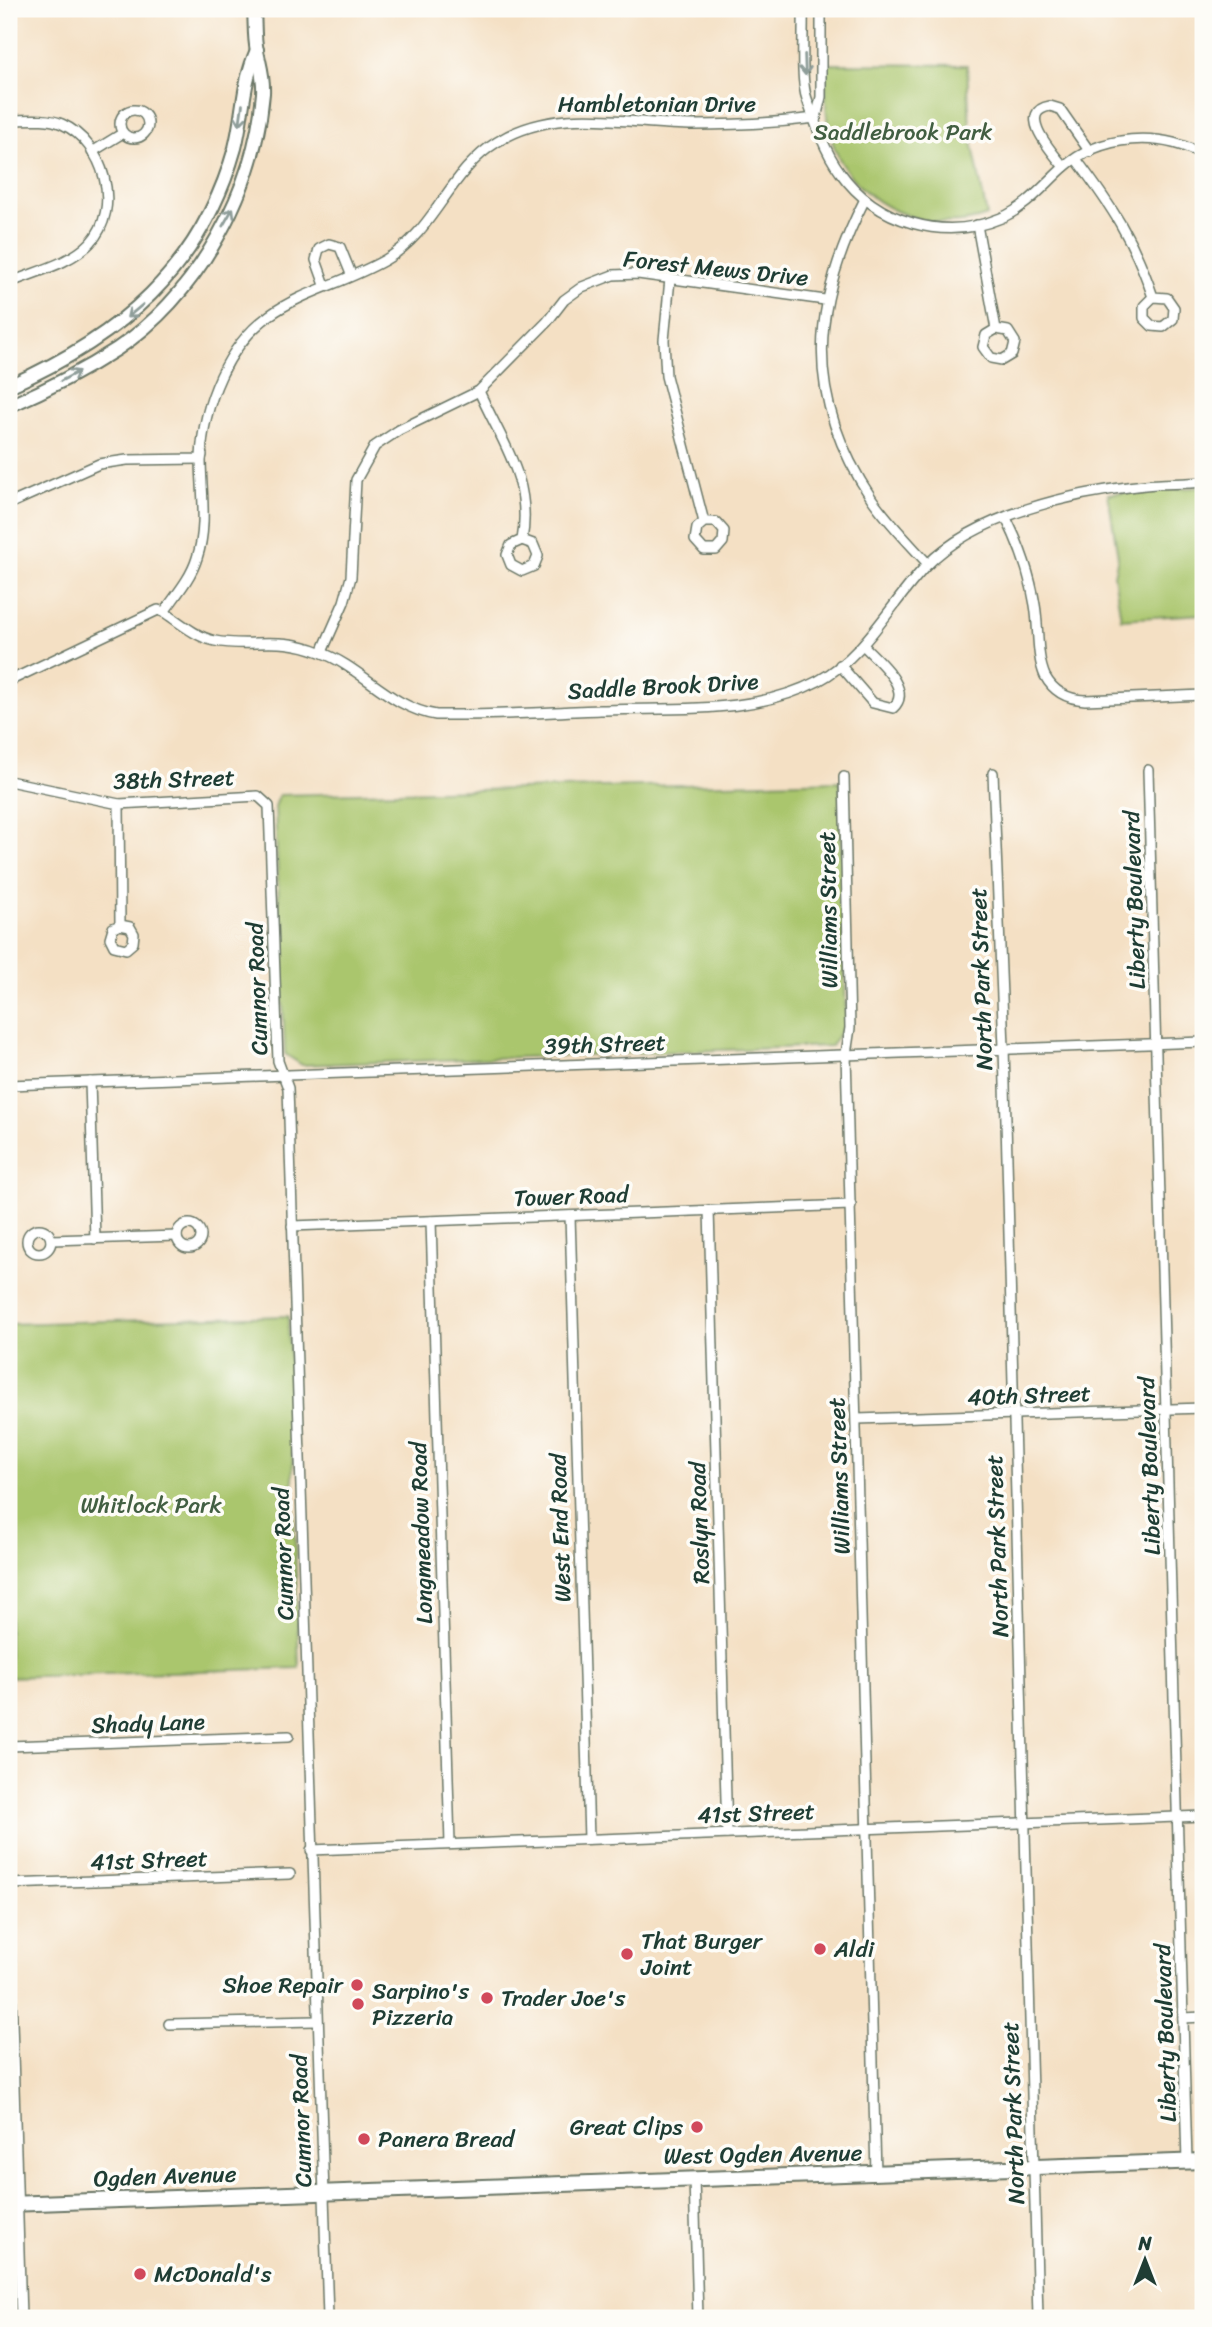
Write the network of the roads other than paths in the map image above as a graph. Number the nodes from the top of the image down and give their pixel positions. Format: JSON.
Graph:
{"nodes":[{"id":1,"x":254,"y":9,"type":"edge"},
{"id":2,"x":803,"y":9,"type":"edge"},
{"id":3,"x":821,"y":9,"type":"edge"},
{"id":4,"x":257,"y":50,"type":"junction"},
{"id":5,"x":816,"y":118,"type":"junction"},
{"id":6,"x":9,"y":120,"type":"edge"},
{"id":7,"x":123,"y":133,"type":"dead end"},
{"id":8,"x":92,"y":152,"type":"junction"},
{"id":9,"x":1090,"y":152,"type":"junction"},
{"id":10,"x":1203,"y":155,"type":"edge"},
{"id":11,"x":1076,"y":159,"type":"junction"},
{"id":12,"x":1064,"y":167,"type":"junction"},
{"id":13,"x":865,"y":200,"type":"junction"},
{"id":14,"x":977,"y":225,"type":"junction"},
{"id":15,"x":351,"y":274,"type":"junction"},
{"id":16,"x":670,"y":279,"type":"junction"},
{"id":17,"x":9,"y":284,"type":"edge"},
{"id":18,"x":324,"y":285,"type":"junction"},
{"id":19,"x":1153,"y":297,"type":"dead end"},
{"id":20,"x":825,"y":300,"type":"junction"},
{"id":21,"x":996,"y":329,"type":"dead end"},
{"id":22,"x":9,"y":386,"type":"edge"},
{"id":23,"x":479,"y":391,"type":"junction"},
{"id":24,"x":9,"y":406,"type":"edge"},
{"id":25,"x":201,"y":458,"type":"junction"},
{"id":26,"x":1203,"y":482,"type":"edge"},
{"id":27,"x":9,"y":504,"type":"edge"},
{"id":28,"x":1006,"y":517,"type":"junction"},
{"id":29,"x":704,"y":522,"type":"dead end"},
{"id":30,"x":522,"y":540,"type":"dead end"},
{"id":31,"x":928,"y":565,"type":"junction"},
{"id":32,"x":164,"y":612,"type":"junction"},
{"id":33,"x":863,"y":645,"type":"junction"},
{"id":34,"x":322,"y":652,"type":"junction"},
{"id":35,"x":840,"y":665,"type":"junction"},
{"id":36,"x":9,"y":681,"type":"edge"},
{"id":37,"x":1203,"y":695,"type":"edge"},
{"id":38,"x":1148,"y":770,"type":"dead end"},
{"id":39,"x":993,"y":773,"type":"dead end"},
{"id":40,"x":844,"y":777,"type":"dead end"},
{"id":41,"x":9,"y":782,"type":"edge"},
{"id":42,"x":258,"y":796,"type":"joint"},
{"id":43,"x":119,"y":804,"type":"junction"},
{"id":44,"x":120,"y":925,"type":"dead end"},
{"id":45,"x":1203,"y":1042,"type":"edge"},
{"id":46,"x":1158,"y":1043,"type":"junction"},
{"id":47,"x":1003,"y":1047,"type":"junction"},
{"id":48,"x":846,"y":1054,"type":"junction"},
{"id":49,"x":283,"y":1075,"type":"junction"},
{"id":50,"x":90,"y":1082,"type":"junction"},
{"id":51,"x":9,"y":1085,"type":"edge"},
{"id":52,"x":851,"y":1205,"type":"junction"},
{"id":53,"x":709,"y":1210,"type":"junction"},
{"id":54,"x":570,"y":1216,"type":"junction"},
{"id":55,"x":431,"y":1221,"type":"junction"},
{"id":56,"x":292,"y":1226,"type":"junction"},
{"id":57,"x":177,"y":1236,"type":"dead end"},
{"id":58,"x":95,"y":1239,"type":"junction"},
{"id":59,"x":51,"y":1240,"type":"dead end"},
{"id":60,"x":1203,"y":1408,"type":"edge"},
{"id":61,"x":1167,"y":1409,"type":"junction"},
{"id":62,"x":1013,"y":1415,"type":"junction"},
{"id":63,"x":857,"y":1419,"type":"junction"},
{"id":64,"x":289,"y":1736,"type":"dead end"},
{"id":65,"x":9,"y":1746,"type":"edge"},
{"id":66,"x":1203,"y":1816,"type":"edge"},
{"id":67,"x":1178,"y":1817,"type":"junction"},
{"id":68,"x":1024,"y":1823,"type":"junction"},
{"id":69,"x":868,"y":1828,"type":"junction"},
{"id":70,"x":727,"y":1834,"type":"junction"},
{"id":71,"x":589,"y":1839,"type":"junction"},
{"id":72,"x":450,"y":1844,"type":"junction"},
{"id":73,"x":311,"y":1850,"type":"junction"},
{"id":74,"x":290,"y":1874,"type":"dead end"},
{"id":75,"x":9,"y":1884,"type":"edge"},
{"id":76,"x":9,"y":1954,"type":"edge"},
{"id":77,"x":1203,"y":2017,"type":"edge"},
{"id":78,"x":1183,"y":2018,"type":"junction"},
{"id":79,"x":316,"y":2021,"type":"junction"},
{"id":80,"x":169,"y":2024,"type":"dead end"},
{"id":81,"x":1203,"y":2161,"type":"edge"},
{"id":82,"x":1187,"y":2162,"type":"junction"},
{"id":83,"x":1034,"y":2168,"type":"junction"},
{"id":84,"x":876,"y":2174,"type":"junction"},
{"id":85,"x":694,"y":2178,"type":"junction"},
{"id":86,"x":323,"y":2194,"type":"junction"},
{"id":87,"x":13,"y":2204,"type":"edge"},
{"id":88,"x":21,"y":2318,"type":"edge"},
{"id":89,"x":328,"y":2318,"type":"edge"},
{"id":90,"x":698,"y":2318,"type":"edge"},
{"id":91,"x":1038,"y":2318,"type":"edge"}],
"edges":[{"from":1,"to":4,"type":"street"},
{"from":2,"to":5,"type":"street","one_way":true},
{"from":3,"to":5,"type":"street"},
{"from":4,"to":22,"type":"street","one_way":true},
{"from":24,"to":4,"type":"street","one_way":true},
{"from":5,"to":13,"type":"street"},
{"from":5,"to":15,"type":"street","name":"Hambletonian Drive"},
{"from":6,"to":8,"type":"street"},
{"from":7,"to":8,"type":"street"},
{"from":8,"to":17,"type":"street"},
{"from":9,"to":10,"type":"street"},
{"from":9,"to":11,"type":"street"},
{"from":9,"to":12,"type":"street"},
{"from":11,"to":12,"type":"street"},
{"from":11,"to":19,"type":"street"},
{"from":12,"to":14,"type":"street"},
{"from":13,"to":14,"type":"street"},
{"from":13,"to":20,"type":"street"},
{"from":14,"to":21,"type":"street"},
{"from":15,"to":18,"type":"street","name":"Hambletonian Drive"},
{"from":15,"to":18,"type":"street"},
{"from":16,"to":20,"type":"street","name":"Forest Mews Drive"},
{"from":16,"to":23,"type":"street","name":"Forest Mews Drive"},
{"from":16,"to":29,"type":"street"},
{"from":18,"to":25,"type":"street","name":"Hambletonian Drive"},
{"from":20,"to":31,"type":"street"},
{"from":23,"to":30,"type":"street"},
{"from":23,"to":34,"type":"street","name":"Forest Mews Drive"},
{"from":25,"to":27,"type":"street"},
{"from":25,"to":32,"type":"street"},
{"from":26,"to":28,"type":"street","name":"Saddle Brook Drive"},
{"from":28,"to":31,"type":"street","name":"Saddle Brook Drive"},
{"from":28,"to":37,"type":"street"},
{"from":31,"to":33,"type":"street","name":"Saddle Brook Drive"},
{"from":32,"to":34,"type":"street","name":"Saddle Brook Drive"},
{"from":32,"to":36,"type":"street"},
{"from":33,"to":35,"type":"street","name":"Saddle Brook Drive"},
{"from":33,"to":35,"type":"street"},
{"from":34,"to":35,"type":"street","name":"Saddle Brook Drive"},
{"from":38,"to":46,"type":"street","name":"Liberty Boulevard"},
{"from":39,"to":47,"type":"street","name":"North Park Street"},
{"from":40,"to":48,"type":"street","name":"Williams Street"},
{"from":41,"to":43,"type":"street","name":"38th Street"},
{"from":42,"to":43,"type":"street","name":"38th Street"},
{"from":42,"to":49,"type":"street","name":"Cumnor Road"},
{"from":43,"to":44,"type":"street"},
{"from":45,"to":46,"type":"street","name":"39th Street"},
{"from":46,"to":47,"type":"street","name":"39th Street"},
{"from":46,"to":61,"type":"street","name":"Liberty Boulevard"},
{"from":47,"to":48,"type":"street","name":"39th Street"},
{"from":47,"to":62,"type":"street","name":"North Park Street"},
{"from":48,"to":49,"type":"street","name":"39th Street"},
{"from":48,"to":52,"type":"street","name":"Williams Street"},
{"from":49,"to":50,"type":"street","name":"39th Street"},
{"from":49,"to":56,"type":"street","name":"Cumnor Road"},
{"from":50,"to":51,"type":"street","name":"39th Street"},
{"from":50,"to":58,"type":"street"},
{"from":52,"to":53,"type":"street","name":"Tower Road"},
{"from":52,"to":63,"type":"street","name":"Williams Street"},
{"from":53,"to":54,"type":"street","name":"Tower Road"},
{"from":53,"to":70,"type":"street","name":"Roslyn Road"},
{"from":54,"to":55,"type":"street","name":"Tower Road"},
{"from":54,"to":71,"type":"street","name":"West End Road"},
{"from":55,"to":56,"type":"street","name":"Tower Road"},
{"from":55,"to":72,"type":"street","name":"Longmeadow Road"},
{"from":56,"to":73,"type":"street","name":"Cumnor Road"},
{"from":57,"to":58,"type":"street"},
{"from":58,"to":59,"type":"street"},
{"from":60,"to":61,"type":"street","name":"40th Street"},
{"from":61,"to":62,"type":"street","name":"40th Street"},
{"from":61,"to":67,"type":"street","name":"Liberty Boulevard"},
{"from":62,"to":63,"type":"street","name":"40th Street"},
{"from":62,"to":68,"type":"street","name":"North Park Street"},
{"from":63,"to":69,"type":"street","name":"Williams Street"},
{"from":64,"to":65,"type":"street","name":"Shady Lane"},
{"from":66,"to":67,"type":"street","name":"41st Street"},
{"from":67,"to":68,"type":"street","name":"41st Street"},
{"from":67,"to":78,"type":"street","name":"Liberty Boulevard"},
{"from":68,"to":69,"type":"street","name":"41st Street"},
{"from":68,"to":83,"type":"street","name":"North Park Street"},
{"from":69,"to":70,"type":"street","name":"41st Street"},
{"from":69,"to":84,"type":"street","name":"Williams Street"},
{"from":70,"to":71,"type":"street","name":"41st Street"},
{"from":71,"to":72,"type":"street","name":"41st Street"},
{"from":72,"to":73,"type":"street","name":"41st Street"},
{"from":73,"to":79,"type":"street","name":"Cumnor Road"},
{"from":74,"to":75,"type":"street","name":"41st Street"},
{"from":76,"to":87,"type":"street"},
{"from":77,"to":78,"type":"street"},
{"from":78,"to":82,"type":"street","name":"Liberty Boulevard"},
{"from":79,"to":80,"type":"street"},
{"from":79,"to":86,"type":"street","name":"Cumnor Road"},
{"from":81,"to":82,"type":"main road","name":"West Ogden Avenue"},
{"from":82,"to":83,"type":"main road","name":"West Ogden Avenue"},
{"from":83,"to":84,"type":"main road","name":"West Ogden Avenue"},
{"from":83,"to":91,"type":"street","name":"North Park Street"},
{"from":84,"to":85,"type":"main road","name":"West Ogden Avenue"},
{"from":85,"to":86,"type":"main road","name":"West Ogden Avenue"},
{"from":85,"to":90,"type":"street"},
{"from":86,"to":87,"type":"main road","name":"Ogden Avenue"},
{"from":86,"to":89,"type":"street","name":"Cumnor Road"},
{"from":87,"to":88,"type":"street"}]}
